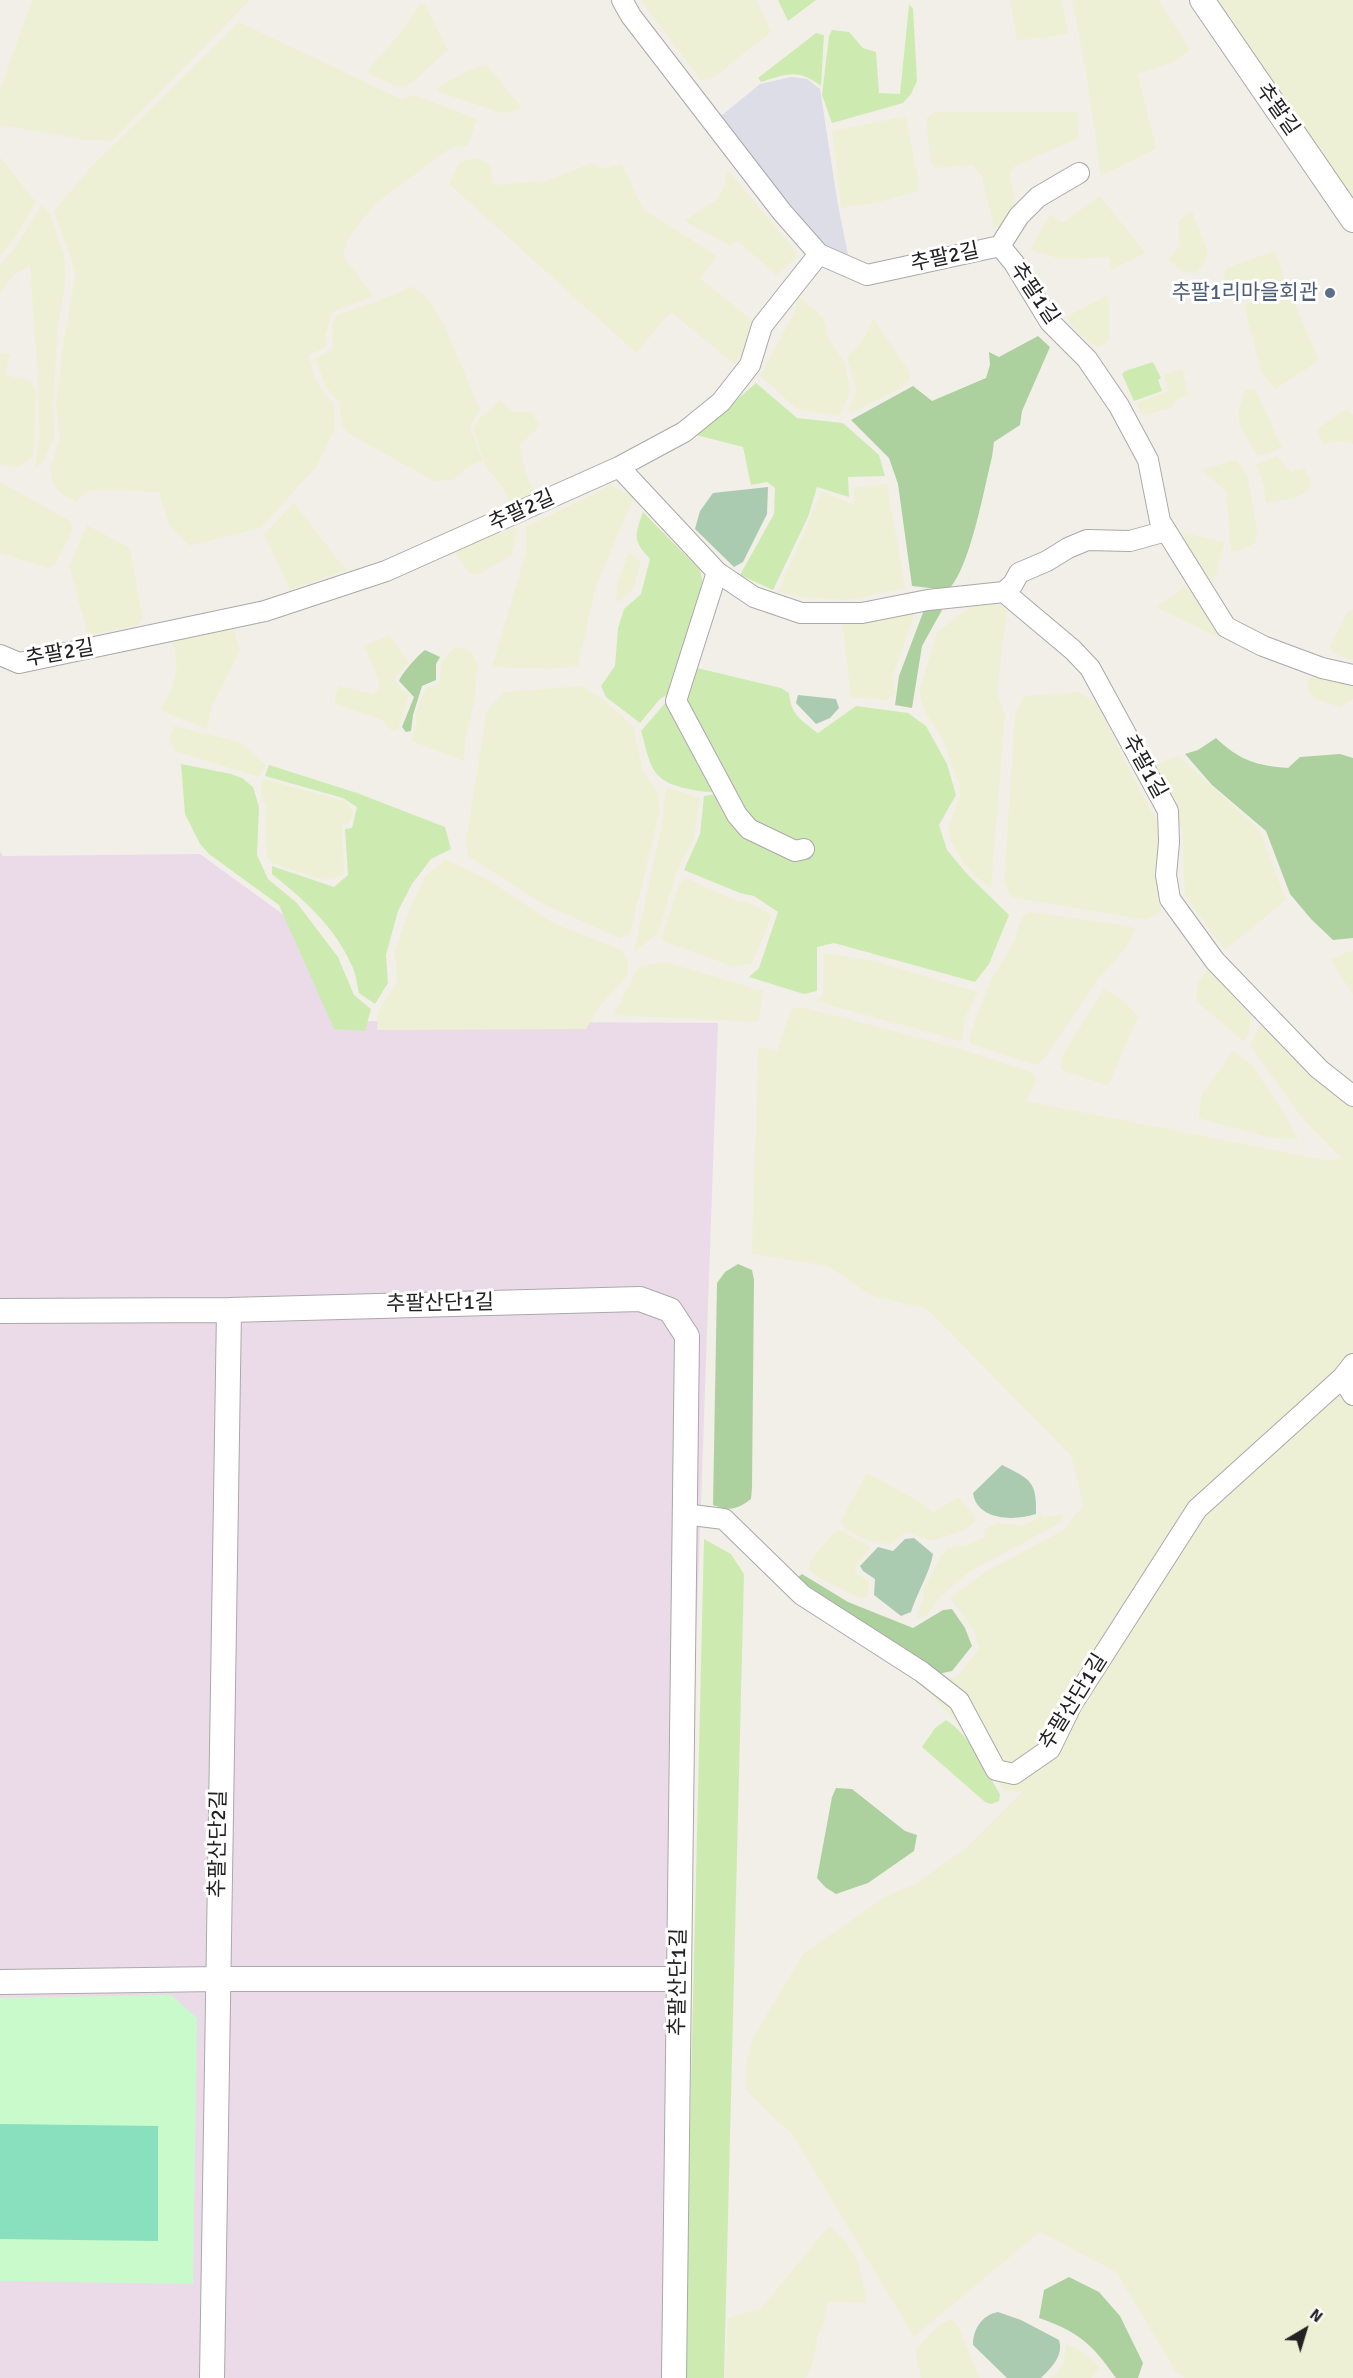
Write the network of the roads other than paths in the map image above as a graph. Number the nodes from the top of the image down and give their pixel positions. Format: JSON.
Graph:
{"nodes":[{"id":1,"x":622,"y":0,"type":"edge"},
{"id":2,"x":1202,"y":0,"type":"edge"},
{"id":3,"x":1079,"y":173,"type":"dead end"},
{"id":4,"x":1353,"y":219,"type":"edge"},
{"id":5,"x":1000,"y":246,"type":"junction"},
{"id":6,"x":819,"y":255,"type":"junction"},
{"id":7,"x":619,"y":467,"type":"junction"},
{"id":8,"x":1166,"y":531,"type":"junction"},
{"id":9,"x":717,"y":572,"type":"junction"},
{"id":10,"x":1004,"y":592,"type":"junction"},
{"id":11,"x":0,"y":655,"type":"edge"},
{"id":12,"x":1353,"y":675,"type":"edge"},
{"id":13,"x":804,"y":849,"type":"dead end"},
{"id":14,"x":1353,"y":1096,"type":"edge"},
{"id":15,"x":229,"y":1310,"type":"junction"},
{"id":16,"x":0,"y":1311,"type":"edge"},
{"id":17,"x":1347,"y":1371,"type":"edge"},
{"id":18,"x":1353,"y":1395,"type":"edge"},
{"id":19,"x":684,"y":1514,"type":"junction"},
{"id":20,"x":217,"y":1979,"type":"junction"},
{"id":21,"x":679,"y":1979,"type":"junction"},
{"id":22,"x":0,"y":1982,"type":"edge"},
{"id":23,"x":212,"y":2378,"type":"edge"},
{"id":24,"x":674,"y":2378,"type":"edge"}],
"edges":[{"from":1,"to":6,"type":"street","name":"추팔2길"},
{"from":2,"to":4,"type":"street","name":"추팔길"},
{"from":3,"to":5,"type":"street","name":"추팔2길"},
{"from":5,"to":6,"type":"street","name":"추팔2길"},
{"from":5,"to":8,"type":"street","name":"추팔1길"},
{"from":6,"to":7,"type":"street","name":"추팔2길"},
{"from":7,"to":9,"type":"street"},
{"from":7,"to":11,"type":"street","name":"추팔2길"},
{"from":8,"to":10,"type":"street"},
{"from":8,"to":12,"type":"street","name":"추팔1길"},
{"from":9,"to":10,"type":"street"},
{"from":9,"to":13,"type":"street"},
{"from":10,"to":14,"type":"street","name":"추팔1길"},
{"from":15,"to":16,"type":"street","name":"추팔산단1길"},
{"from":15,"to":19,"type":"street","name":"추팔산단1길"},
{"from":15,"to":20,"type":"street","name":"추팔산단2길"},
{"from":17,"to":18,"type":"street"},
{"from":17,"to":19,"type":"street","name":"추팔산단1길"},
{"from":19,"to":21,"type":"street","name":"추팔산단1길"},
{"from":20,"to":21,"type":"street"},
{"from":20,"to":22,"type":"street"},
{"from":20,"to":23,"type":"street","name":"추팔산단2길"},
{"from":21,"to":24,"type":"street","name":"추팔산단1길"}]}
